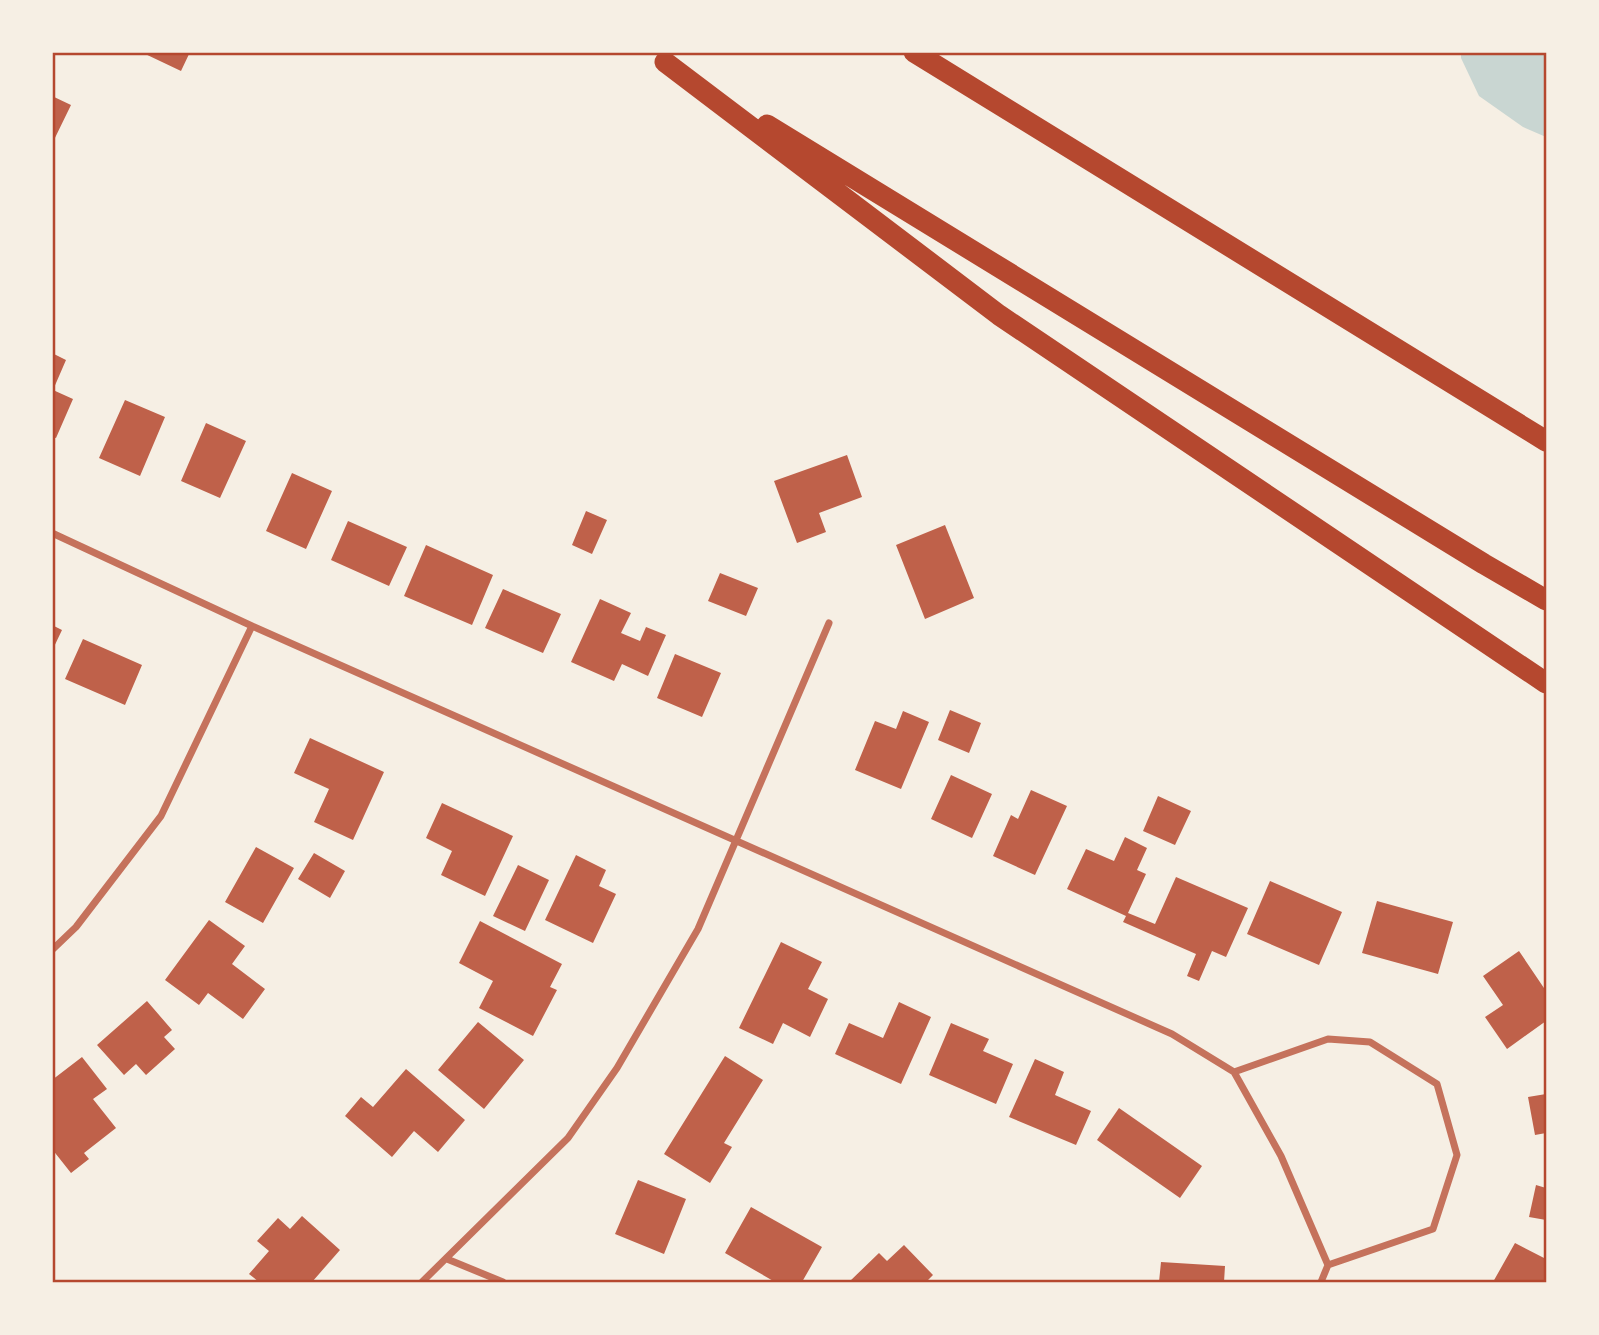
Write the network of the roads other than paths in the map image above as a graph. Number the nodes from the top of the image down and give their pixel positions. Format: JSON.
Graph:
{"nodes":[{"id":1,"x":914,"y":52,"type":"edge"},
{"id":2,"x":657,"y":57,"type":"edge"},
{"id":3,"x":1546,"y":441,"type":"edge"},
{"id":4,"x":52,"y":533,"type":"edge"},
{"id":5,"x":1546,"y":600,"type":"edge"},
{"id":6,"x":829,"y":622,"type":"dead end"},
{"id":7,"x":252,"y":626,"type":"junction"},
{"id":8,"x":1546,"y":682,"type":"edge"},
{"id":9,"x":735,"y":839,"type":"junction"},
{"id":10,"x":52,"y":950,"type":"edge"},
{"id":11,"x":1234,"y":1072,"type":"junction"},
{"id":12,"x":447,"y":1259,"type":"junction"},
{"id":13,"x":1328,"y":1265,"type":"junction"},
{"id":14,"x":422,"y":1283,"type":"edge"},
{"id":15,"x":503,"y":1283,"type":"edge"},
{"id":16,"x":1321,"y":1283,"type":"edge"}],
"edges":[{"from":1,"to":3,"type":"highway"},
{"from":2,"to":5,"type":"highway"},
{"from":2,"to":8,"type":"highway"},
{"from":4,"to":7,"type":"street"},
{"from":6,"to":9,"type":"street"},
{"from":7,"to":9,"type":"street"},
{"from":7,"to":10,"type":"street"},
{"from":9,"to":11,"type":"street"},
{"from":9,"to":12,"type":"street"},
{"from":11,"to":13,"type":"street"},
{"from":11,"to":13,"type":"street"},
{"from":12,"to":14,"type":"street"},
{"from":12,"to":15,"type":"street"},
{"from":13,"to":16,"type":"street"}]}
